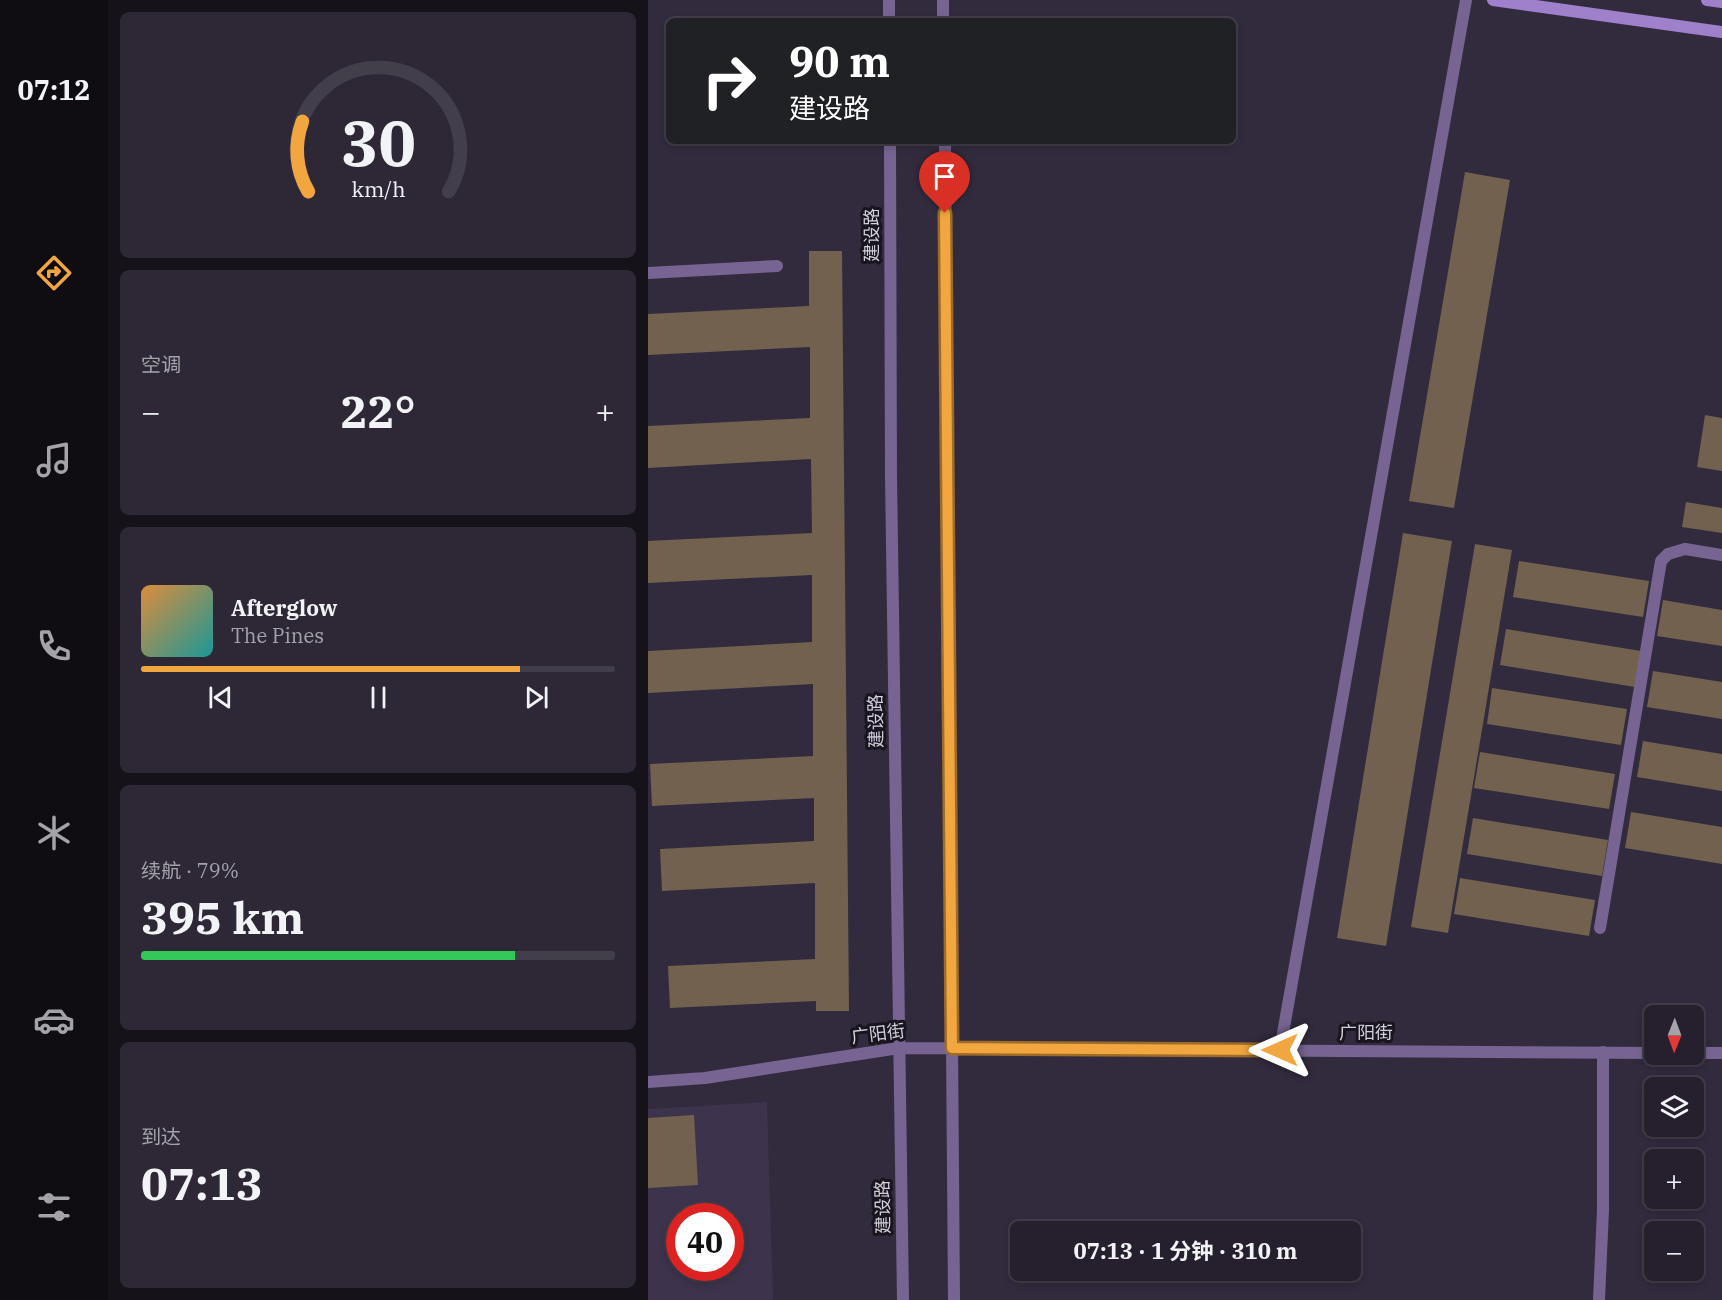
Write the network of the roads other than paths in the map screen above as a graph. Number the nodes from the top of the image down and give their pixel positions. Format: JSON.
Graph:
{"nodes":[{"id":1,"x":889,"y":0,"type":"edge"},
{"id":2,"x":943,"y":0,"type":"edge"},
{"id":3,"x":1466,"y":0,"type":"edge"},
{"id":4,"x":1492,"y":0,"type":"edge"},
{"id":5,"x":1707,"y":0,"type":"edge"},
{"id":6,"x":1722,"y":2,"type":"edge"},
{"id":7,"x":889,"y":18,"type":"edge"},
{"id":8,"x":944,"y":18,"type":"edge"},
{"id":9,"x":1722,"y":32,"type":"edge"},
{"id":10,"x":890,"y":144,"type":"edge"},
{"id":11,"x":945,"y":144,"type":"edge"},
{"id":12,"x":777,"y":266,"type":"dead end"},
{"id":13,"x":648,"y":273,"type":"edge"},
{"id":14,"x":1722,"y":555,"type":"edge"},
{"id":15,"x":1600,"y":928,"type":"dead end"},
{"id":16,"x":899,"y":1048,"type":"junction"},
{"id":17,"x":952,"y":1048,"type":"junction"},
{"id":18,"x":1280,"y":1050,"type":"junction"},
{"id":19,"x":1603,"y":1052,"type":"junction"},
{"id":20,"x":1644,"y":1053,"type":"edge"},
{"id":21,"x":1704,"y":1053,"type":"edge"},
{"id":22,"x":1722,"y":1053,"type":"edge"},
{"id":23,"x":648,"y":1082,"type":"edge"},
{"id":24,"x":903,"y":1300,"type":"edge"},
{"id":25,"x":954,"y":1300,"type":"edge"},
{"id":26,"x":1599,"y":1300,"type":"edge"}],
"edges":[{"from":1,"to":7,"type":"street"},
{"from":2,"to":8,"type":"street"},
{"from":3,"to":18,"type":"street"},
{"from":4,"to":9,"type":"main road"},
{"from":5,"to":6,"type":"main road"},
{"from":10,"to":16,"type":"street","name":"建设路"},
{"from":11,"to":17,"type":"street"},
{"from":12,"to":13,"type":"street"},
{"from":14,"to":15,"type":"street"},
{"from":16,"to":17,"type":"street","name":"广阳街"},
{"from":16,"to":23,"type":"street","name":"广阳街"},
{"from":16,"to":24,"type":"street","name":"建设路"},
{"from":17,"to":18,"type":"street","name":"广阳街"},
{"from":17,"to":25,"type":"street"},
{"from":18,"to":19,"type":"street","name":"广阳街"},
{"from":19,"to":20,"type":"street","name":"广阳街"},
{"from":19,"to":26,"type":"street"},
{"from":21,"to":22,"type":"street"}]}
